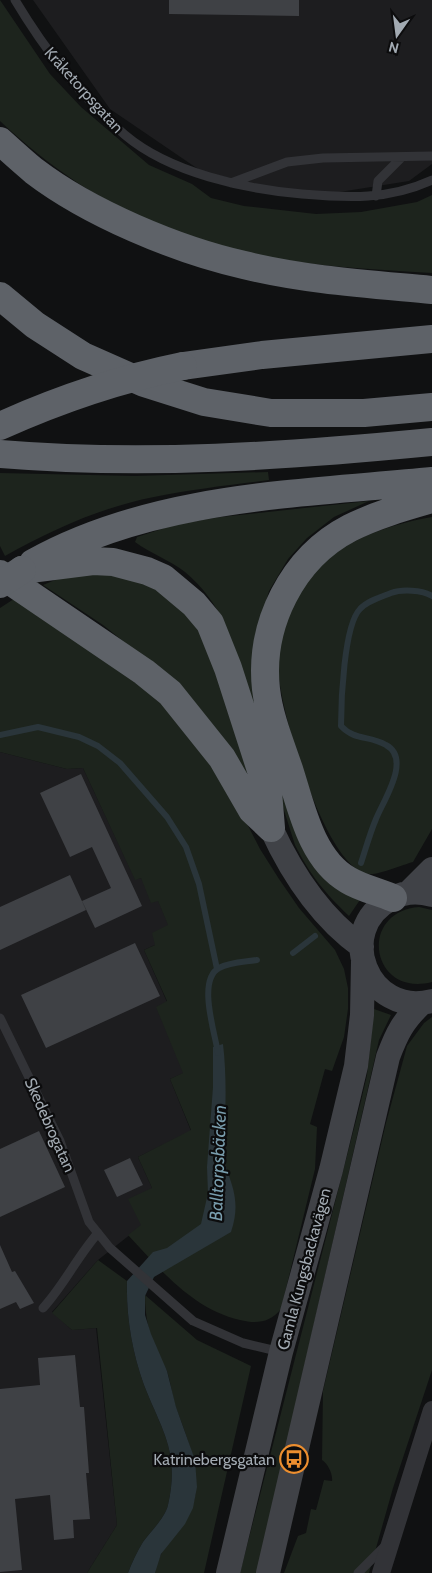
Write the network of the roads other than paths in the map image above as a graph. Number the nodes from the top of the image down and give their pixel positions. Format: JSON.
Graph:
{"nodes":[{"id":1,"x":15,"y":0,"type":"edge"},
{"id":2,"x":0,"y":141,"type":"edge"},
{"id":3,"x":432,"y":156,"type":"edge"},
{"id":4,"x":401,"y":158,"type":"junction"},
{"id":5,"x":432,"y":180,"type":"edge"},
{"id":6,"x":230,"y":183,"type":"junction"},
{"id":7,"x":376,"y":196,"type":"junction"},
{"id":8,"x":432,"y":290,"type":"edge"},
{"id":9,"x":0,"y":296,"type":"edge"},
{"id":10,"x":432,"y":339,"type":"edge"},
{"id":11,"x":432,"y":407,"type":"edge"},
{"id":12,"x":0,"y":426,"type":"edge"},
{"id":13,"x":432,"y":442,"type":"edge"},
{"id":14,"x":0,"y":454,"type":"edge"},
{"id":15,"x":432,"y":481,"type":"edge"},
{"id":16,"x":432,"y":499,"type":"edge"},
{"id":17,"x":64,"y":556,"type":"junction"},
{"id":18,"x":7,"y":576,"type":"edge"},
{"id":19,"x":271,"y":828,"type":"junction"},
{"id":20,"x":432,"y":869,"type":"edge"},
{"id":21,"x":401,"y":895,"type":"junction"},
{"id":22,"x":432,"y":895,"type":"edge"},
{"id":23,"x":362,"y":955,"type":"junction"},
{"id":24,"x":427,"y":1002,"type":"edge"},
{"id":25,"x":0,"y":1018,"type":"edge"},
{"id":26,"x":98,"y":1233,"type":"junction"},
{"id":27,"x":43,"y":1308,"type":"dead end"},
{"id":28,"x":281,"y":1352,"type":"junction"},
{"id":29,"x":432,"y":1410,"type":"edge"},
{"id":30,"x":391,"y":1539,"type":"junction"},
{"id":31,"x":228,"y":1573,"type":"edge"},
{"id":32,"x":268,"y":1573,"type":"edge"},
{"id":33,"x":358,"y":1573,"type":"edge"},
{"id":34,"x":381,"y":1573,"type":"edge"}],
"edges":[{"from":1,"to":6,"type":"lane","name":"Kråketorpsgatan"},
{"from":2,"to":8,"type":"highway"},
{"from":3,"to":4,"type":"lane"},
{"from":4,"to":6,"type":"lane"},
{"from":4,"to":7,"type":"lane"},
{"from":5,"to":7,"type":"lane","name":"Kråketorpsgatan"},
{"from":6,"to":7,"type":"lane","name":"Kråketorpsgatan"},
{"from":9,"to":11,"type":"highway"},
{"from":10,"to":12,"type":"highway","bridge":true},
{"from":13,"to":14,"type":"highway"},
{"from":15,"to":17,"type":"highway"},
{"from":16,"to":21,"type":"highway"},
{"from":17,"to":18,"type":"highway"},
{"from":17,"to":19,"type":"highway"},
{"from":18,"to":19,"type":"highway"},
{"from":19,"to":23,"type":"main road"},
{"from":20,"to":21,"type":"main road","name":"Gamla Kungsbackavägen"},
{"from":21,"to":22,"type":"main road"},
{"from":21,"to":23,"type":"main road","name":"Gamla Kungsbackavägen"},
{"from":23,"to":24,"type":"main road"},
{"from":23,"to":28,"type":"main road","name":"Gamla Kungsbackavägen"},
{"from":24,"to":32,"type":"main road","name":"Gamla Kungsbackavägen"},
{"from":25,"to":26,"type":"lane","name":"Skedebrogatan"},
{"from":26,"to":27,"type":"lane"},
{"from":26,"to":28,"type":"lane","name":"Skedebrogatan"},
{"from":28,"to":31,"type":"main road","name":"Gamla Kungsbackavägen"},
{"from":29,"to":30,"type":"street"},
{"from":30,"to":33,"type":"lane"},
{"from":30,"to":34,"type":"street"}]}
